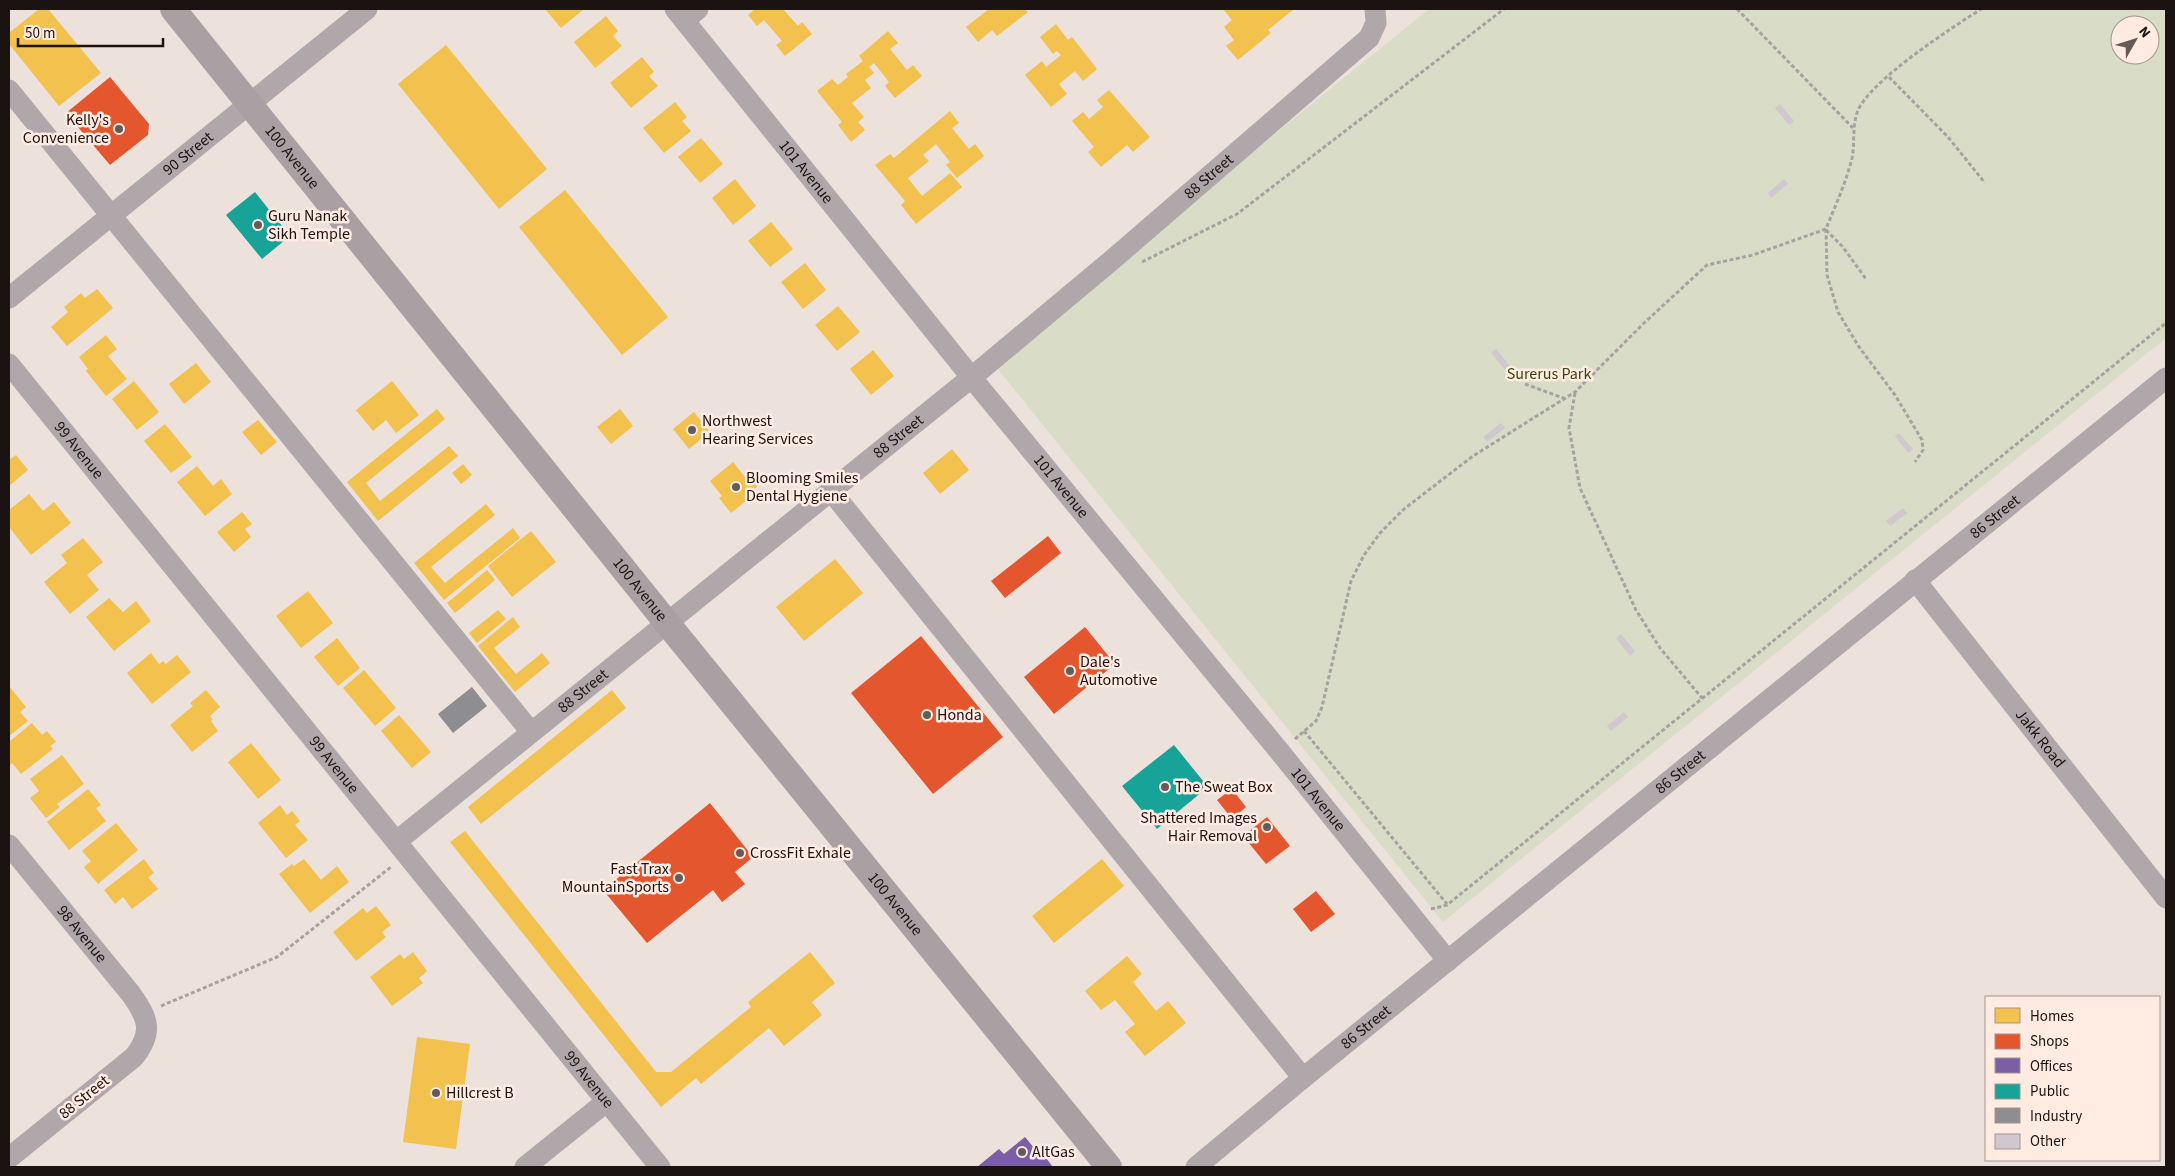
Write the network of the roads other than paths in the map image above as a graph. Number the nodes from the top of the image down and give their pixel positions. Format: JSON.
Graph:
{"nodes":[{"id":1,"x":173,"y":9,"type":"edge"},
{"id":2,"x":368,"y":9,"type":"edge"},
{"id":3,"x":686,"y":12,"type":"edge"},
{"id":4,"x":1375,"y":12,"type":"edge"},
{"id":5,"x":9,"y":90,"type":"edge"},
{"id":6,"x":250,"y":104,"type":"junction"},
{"id":7,"x":111,"y":216,"type":"junction"},
{"id":8,"x":9,"y":298,"type":"edge"},
{"id":9,"x":9,"y":364,"type":"edge"},
{"id":10,"x":972,"y":377,"type":"junction"},
{"id":11,"x":2166,"y":378,"type":"edge"},
{"id":12,"x":831,"y":491,"type":"junction"},
{"id":13,"x":1915,"y":580,"type":"junction"},
{"id":14,"x":667,"y":623,"type":"junction"},
{"id":15,"x":531,"y":732,"type":"junction"},
{"id":16,"x":9,"y":845,"type":"edge"},
{"id":17,"x":402,"y":847,"type":"junction"},
{"id":18,"x":2166,"y":898,"type":"edge"},
{"id":19,"x":1448,"y":961,"type":"junction"},
{"id":20,"x":146,"y":1020,"type":"joint"},
{"id":21,"x":1303,"y":1078,"type":"junction"},
{"id":22,"x":606,"y":1102,"type":"junction"},
{"id":23,"x":9,"y":1158,"type":"edge"},
{"id":24,"x":526,"y":1167,"type":"edge"},
{"id":25,"x":660,"y":1167,"type":"edge"},
{"id":26,"x":1110,"y":1167,"type":"edge"},
{"id":27,"x":1196,"y":1167,"type":"edge"}],
"edges":[{"from":1,"to":6,"type":"main road","name":"100 Avenue"},
{"from":2,"to":6,"type":"street","name":"90 Street"},
{"from":3,"to":10,"type":"street","name":"101 Avenue"},
{"from":4,"to":10,"type":"street","name":"88 Street"},
{"from":5,"to":7,"type":"street"},
{"from":6,"to":7,"type":"street","name":"90 Street"},
{"from":6,"to":14,"type":"main road","name":"100 Avenue"},
{"from":7,"to":8,"type":"street","name":"90 Street"},
{"from":7,"to":15,"type":"street"},
{"from":9,"to":17,"type":"street","name":"99 Avenue"},
{"from":10,"to":12,"type":"street","name":"88 Street"},
{"from":10,"to":19,"type":"street","name":"101 Avenue"},
{"from":11,"to":13,"type":"street","name":"86 Street"},
{"from":12,"to":14,"type":"street","name":"88 Street"},
{"from":12,"to":21,"type":"street"},
{"from":13,"to":18,"type":"street","name":"Jakk Road"},
{"from":13,"to":19,"type":"street","name":"86 Street"},
{"from":14,"to":15,"type":"street","name":"88 Street"},
{"from":14,"to":26,"type":"main road","name":"100 Avenue"},
{"from":15,"to":17,"type":"street","name":"88 Street"},
{"from":16,"to":20,"type":"street","name":"98 Avenue"},
{"from":17,"to":22,"type":"street","name":"99 Avenue"},
{"from":19,"to":21,"type":"street","name":"86 Street"},
{"from":20,"to":23,"type":"street","name":"88 Street"},
{"from":21,"to":27,"type":"street","name":"86 Street"},
{"from":22,"to":24,"type":"street"},
{"from":22,"to":25,"type":"street","name":"99 Avenue"}]}
